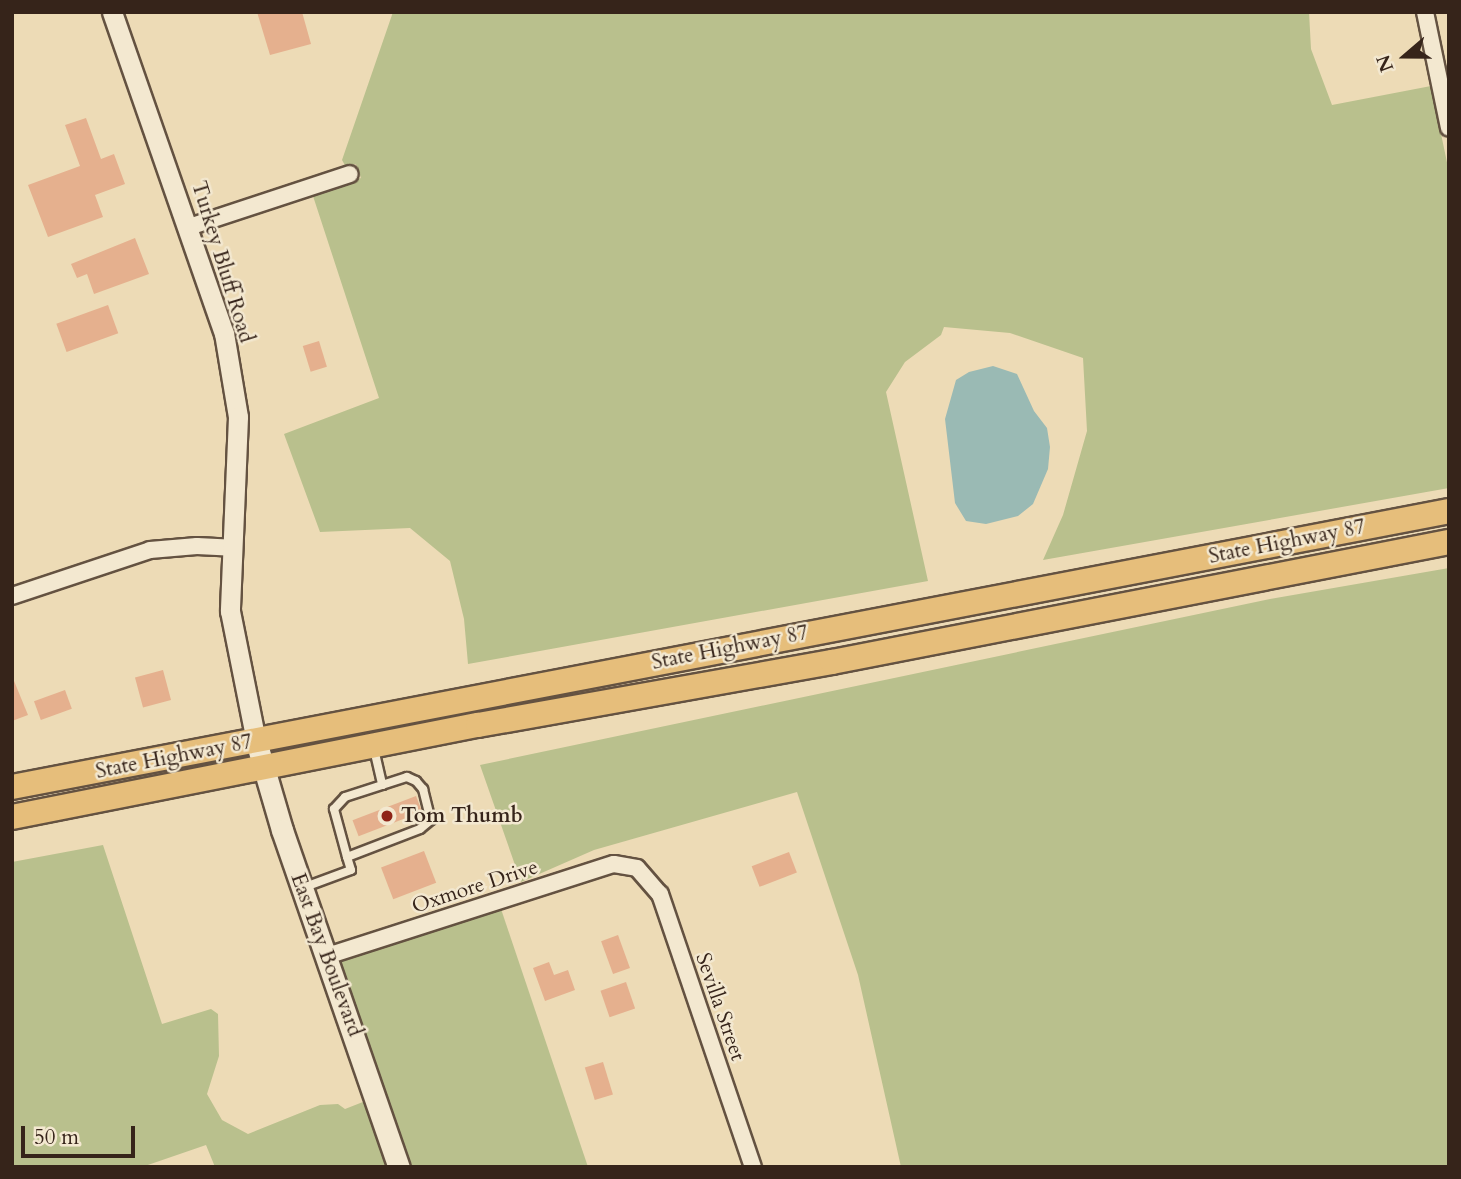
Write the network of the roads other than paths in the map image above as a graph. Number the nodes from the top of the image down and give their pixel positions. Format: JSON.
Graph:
{"nodes":[{"id":1,"x":113,"y":12,"type":"edge"},
{"id":2,"x":1425,"y":12,"type":"edge"},
{"id":3,"x":1449,"y":128,"type":"edge"},
{"id":4,"x":350,"y":174,"type":"dead end"},
{"id":5,"x":189,"y":227,"type":"junction"},
{"id":6,"x":1449,"y":511,"type":"edge"},
{"id":7,"x":1449,"y":542,"type":"edge"},
{"id":8,"x":232,"y":548,"type":"junction"},
{"id":9,"x":12,"y":596,"type":"edge"},
{"id":10,"x":256,"y":741,"type":"junction"},
{"id":11,"x":373,"y":746,"type":"junction"},
{"id":12,"x":264,"y":768,"type":"junction"},
{"id":13,"x":382,"y":785,"type":"junction"},
{"id":14,"x":12,"y":787,"type":"edge"},
{"id":15,"x":12,"y":817,"type":"edge"},
{"id":16,"x":346,"y":857,"type":"junction"},
{"id":17,"x":637,"y":867,"type":"joint"},
{"id":18,"x":303,"y":888,"type":"junction"},
{"id":19,"x":327,"y":956,"type":"junction"},
{"id":20,"x":400,"y":1167,"type":"edge"},
{"id":21,"x":753,"y":1167,"type":"edge"}],
"edges":[{"from":1,"to":5,"type":"street","name":"Turkey Bluff Road"},
{"from":2,"to":3,"type":"street"},
{"from":4,"to":5,"type":"street"},
{"from":5,"to":8,"type":"street","name":"Turkey Bluff Road"},
{"from":6,"to":10,"type":"highway","name":"State Highway 87"},
{"from":7,"to":11,"type":"highway"},
{"from":8,"to":9,"type":"street"},
{"from":8,"to":10,"type":"street","name":"Turkey Bluff Road"},
{"from":10,"to":12,"type":"main road","name":"East Bay Boulevard"},
{"from":10,"to":14,"type":"highway","name":"State Highway 87"},
{"from":11,"to":12,"type":"highway"},
{"from":11,"to":13,"type":"lane"},
{"from":12,"to":15,"type":"highway"},
{"from":12,"to":18,"type":"main road","name":"East Bay Boulevard"},
{"from":13,"to":16,"type":"lane"},
{"from":13,"to":16,"type":"lane"},
{"from":16,"to":18,"type":"lane"},
{"from":17,"to":19,"type":"street","name":"Oxmore Drive"},
{"from":17,"to":21,"type":"street","name":"Sevilla Street"},
{"from":18,"to":19,"type":"main road","name":"East Bay Boulevard"},
{"from":19,"to":20,"type":"main road","name":"East Bay Boulevard"}]}
